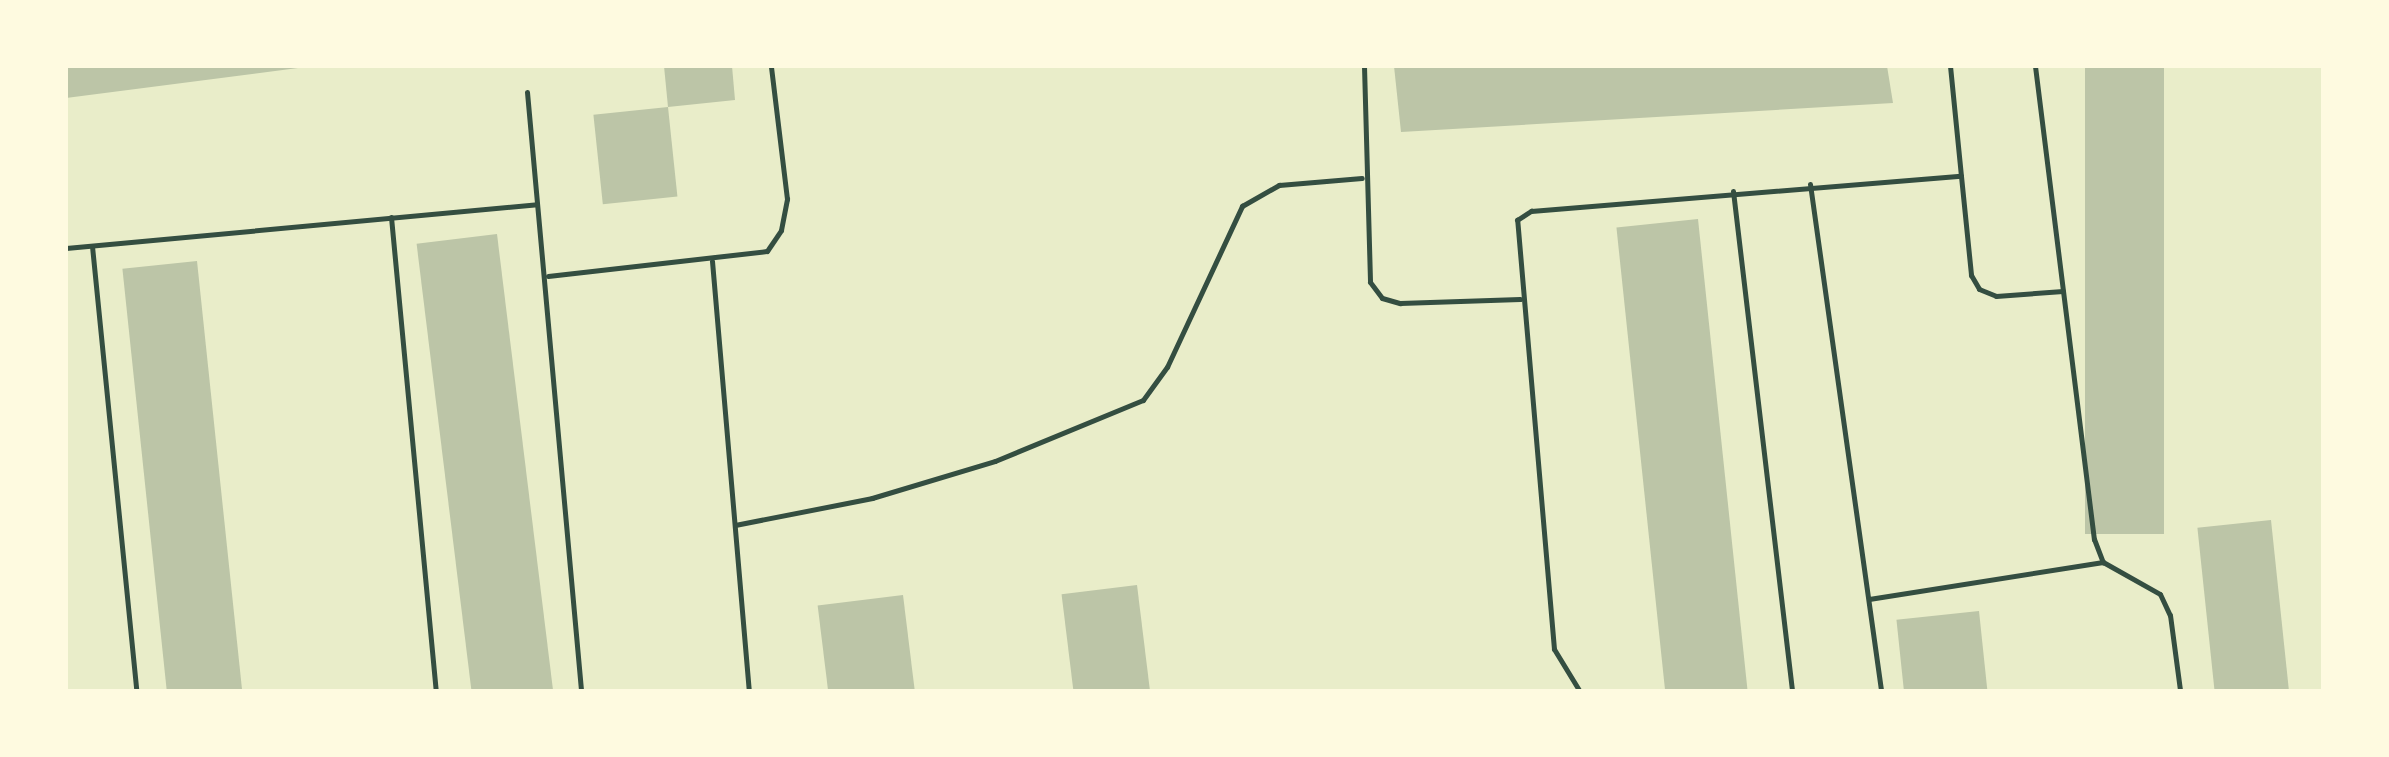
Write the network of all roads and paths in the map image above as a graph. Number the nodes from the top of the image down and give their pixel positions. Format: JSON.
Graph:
{"nodes":[{"id":1,"x":771,"y":66,"type":"edge"},
{"id":2,"x":1364,"y":66,"type":"edge"},
{"id":3,"x":1950,"y":66,"type":"edge"},
{"id":4,"x":2035,"y":66,"type":"edge"},
{"id":5,"x":527,"y":92,"type":"dead end"},
{"id":6,"x":1961,"y":176,"type":"junction"},
{"id":7,"x":1362,"y":178,"type":"junction"},
{"id":8,"x":1810,"y":184,"type":"junction"},
{"id":9,"x":1733,"y":191,"type":"junction"},
{"id":10,"x":537,"y":204,"type":"junction"},
{"id":11,"x":391,"y":217,"type":"junction"},
{"id":12,"x":92,"y":246,"type":"junction"},
{"id":13,"x":66,"y":248,"type":"edge"},
{"id":14,"x":712,"y":261,"type":"junction"},
{"id":15,"x":548,"y":276,"type":"junction"},
{"id":16,"x":2063,"y":291,"type":"junction"},
{"id":17,"x":1520,"y":299,"type":"junction"},
{"id":18,"x":735,"y":525,"type":"junction"},
{"id":19,"x":2103,"y":562,"type":"junction"},
{"id":20,"x":1870,"y":599,"type":"junction"},
{"id":21,"x":136,"y":691,"type":"edge"},
{"id":22,"x":436,"y":691,"type":"edge"},
{"id":23,"x":581,"y":691,"type":"edge"},
{"id":24,"x":749,"y":691,"type":"edge"},
{"id":25,"x":1579,"y":691,"type":"edge"},
{"id":26,"x":1792,"y":691,"type":"edge"},
{"id":27,"x":1881,"y":691,"type":"edge"},
{"id":28,"x":2180,"y":691,"type":"edge"}],
"edges":[{"from":1,"to":14,"type":"lane"},
{"from":2,"to":7,"type":"lane"},
{"from":3,"to":6,"type":"lane"},
{"from":4,"to":16,"type":"lane"},
{"from":5,"to":10,"type":"lane"},
{"from":6,"to":8,"type":"lane"},
{"from":6,"to":16,"type":"lane"},
{"from":7,"to":17,"type":"lane"},
{"from":7,"to":18,"type":"lane"},
{"from":8,"to":9,"type":"lane"},
{"from":8,"to":20,"type":"lane"},
{"from":9,"to":17,"type":"lane"},
{"from":9,"to":26,"type":"lane"},
{"from":10,"to":11,"type":"lane"},
{"from":10,"to":15,"type":"lane"},
{"from":11,"to":12,"type":"lane"},
{"from":11,"to":22,"type":"lane"},
{"from":12,"to":13,"type":"lane"},
{"from":12,"to":21,"type":"lane"},
{"from":14,"to":15,"type":"lane"},
{"from":14,"to":18,"type":"lane"},
{"from":15,"to":23,"type":"lane"},
{"from":16,"to":19,"type":"lane"},
{"from":17,"to":25,"type":"lane"},
{"from":18,"to":24,"type":"lane"},
{"from":19,"to":20,"type":"lane"},
{"from":19,"to":28,"type":"lane"},
{"from":20,"to":27,"type":"lane"}]}
